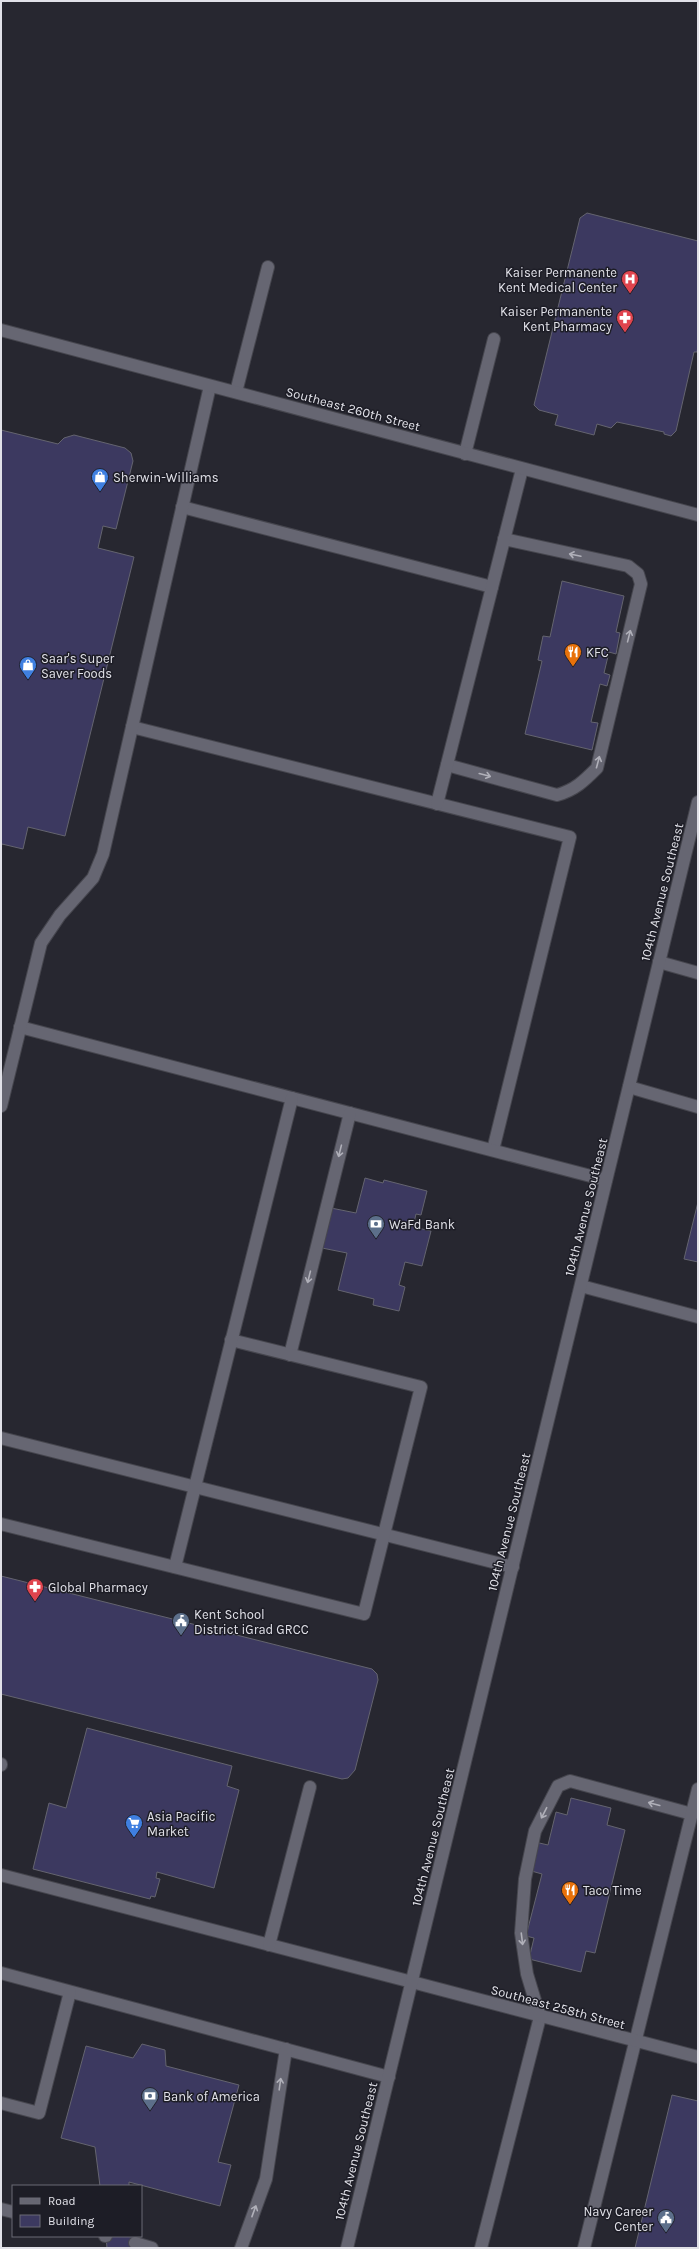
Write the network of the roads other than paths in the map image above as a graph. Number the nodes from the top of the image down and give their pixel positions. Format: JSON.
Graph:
{"nodes":[{"id":1,"x":268,"y":267,"type":"dead end"},
{"id":2,"x":1,"y":330,"type":"edge"},
{"id":3,"x":494,"y":339,"type":"dead end"},
{"id":4,"x":210,"y":386,"type":"junction"},
{"id":5,"x":236,"y":392,"type":"junction"},
{"id":6,"x":465,"y":454,"type":"junction"},
{"id":7,"x":522,"y":469,"type":"junction"},
{"id":8,"x":182,"y":507,"type":"junction"},
{"id":9,"x":698,"y":516,"type":"edge"},
{"id":10,"x":504,"y":539,"type":"junction"},
{"id":11,"x":492,"y":587,"type":"junction"},
{"id":12,"x":132,"y":727,"type":"junction"},
{"id":13,"x":447,"y":765,"type":"junction"},
{"id":14,"x":698,"y":802,"type":"edge"},
{"id":15,"x":437,"y":804,"type":"junction"},
{"id":16,"x":659,"y":962,"type":"junction"},
{"id":17,"x":698,"y":973,"type":"edge"},
{"id":18,"x":20,"y":1027,"type":"junction"},
{"id":19,"x":629,"y":1088,"type":"junction"},
{"id":20,"x":292,"y":1098,"type":"junction"},
{"id":21,"x":1,"y":1106,"type":"edge"},
{"id":22,"x":698,"y":1107,"type":"edge"},
{"id":23,"x":350,"y":1113,"type":"junction"},
{"id":24,"x":493,"y":1150,"type":"junction"},
{"id":25,"x":606,"y":1180,"type":"junction"},
{"id":26,"x":581,"y":1286,"type":"junction"},
{"id":27,"x":698,"y":1318,"type":"edge"},
{"id":28,"x":231,"y":1340,"type":"junction"},
{"id":29,"x":290,"y":1355,"type":"junction"},
{"id":30,"x":1,"y":1438,"type":"edge"},
{"id":31,"x":194,"y":1487,"type":"junction"},
{"id":32,"x":1,"y":1524,"type":"edge"},
{"id":33,"x":384,"y":1535,"type":"junction"},
{"id":34,"x":175,"y":1567,"type":"junction"},
{"id":35,"x":513,"y":1567,"type":"junction"},
{"id":36,"x":310,"y":1787,"type":"dead end"},
{"id":37,"x":698,"y":1789,"type":"edge"},
{"id":38,"x":692,"y":1814,"type":"junction"},
{"id":39,"x":1,"y":1874,"type":"edge"},
{"id":40,"x":269,"y":1944,"type":"junction"},
{"id":41,"x":1,"y":1973,"type":"edge"},
{"id":42,"x":412,"y":1982,"type":"junction"},
{"id":43,"x":70,"y":1992,"type":"junction"},
{"id":44,"x":540,"y":2017,"type":"junction"},
{"id":45,"x":635,"y":2042,"type":"junction"},
{"id":46,"x":286,"y":2050,"type":"junction"},
{"id":47,"x":698,"y":2057,"type":"edge"},
{"id":48,"x":389,"y":2077,"type":"junction"},
{"id":49,"x":1,"y":2103,"type":"edge"},
{"id":50,"x":1,"y":2209,"type":"edge"},
{"id":51,"x":12,"y":2212,"type":"edge"},
{"id":52,"x":135,"y":2243,"type":"dead end"},
{"id":53,"x":152,"y":2248,"type":"edge"},
{"id":54,"x":241,"y":2248,"type":"edge"},
{"id":55,"x":347,"y":2248,"type":"edge"},
{"id":56,"x":481,"y":2248,"type":"edge"},
{"id":57,"x":584,"y":2248,"type":"edge"}],
"edges":[{"from":1,"to":5,"type":"street"},
{"from":2,"to":4,"type":"street","name":"Southeast 260th Street"},
{"from":3,"to":6,"type":"street"},
{"from":4,"to":5,"type":"street","name":"Southeast 260th Street"},
{"from":4,"to":8,"type":"street"},
{"from":5,"to":6,"type":"street","name":"Southeast 260th Street"},
{"from":6,"to":7,"type":"street","name":"Southeast 260th Street"},
{"from":7,"to":9,"type":"street","name":"Southeast 260th Street"},
{"from":7,"to":10,"type":"street"},
{"from":8,"to":11,"type":"street"},
{"from":8,"to":12,"type":"street"},
{"from":10,"to":11,"type":"street"},
{"from":13,"to":10,"type":"street","one_way":true},
{"from":11,"to":13,"type":"street"},
{"from":12,"to":15,"type":"street"},
{"from":12,"to":18,"type":"street"},
{"from":13,"to":15,"type":"street"},
{"from":14,"to":16,"type":"street","name":"104th Avenue Southeast"},
{"from":15,"to":24,"type":"street"},
{"from":16,"to":17,"type":"street"},
{"from":16,"to":19,"type":"street","name":"104th Avenue Southeast"},
{"from":18,"to":20,"type":"street"},
{"from":18,"to":21,"type":"street"},
{"from":19,"to":22,"type":"street"},
{"from":19,"to":25,"type":"street","name":"104th Avenue Southeast"},
{"from":20,"to":23,"type":"street"},
{"from":20,"to":28,"type":"street"},
{"from":23,"to":24,"type":"street"},
{"from":23,"to":29,"type":"street","one_way":true},
{"from":24,"to":25,"type":"street"},
{"from":25,"to":26,"type":"street","name":"104th Avenue Southeast"},
{"from":26,"to":27,"type":"street"},
{"from":26,"to":35,"type":"street","name":"104th Avenue Southeast"},
{"from":28,"to":29,"type":"street"},
{"from":28,"to":31,"type":"street"},
{"from":29,"to":33,"type":"street"},
{"from":30,"to":31,"type":"street"},
{"from":31,"to":33,"type":"street"},
{"from":31,"to":34,"type":"street"},
{"from":32,"to":34,"type":"street"},
{"from":33,"to":34,"type":"street"},
{"from":33,"to":35,"type":"street"},
{"from":35,"to":42,"type":"street","name":"104th Avenue Southeast"},
{"from":36,"to":40,"type":"street"},
{"from":37,"to":38,"type":"street"},
{"from":38,"to":44,"type":"street","one_way":true},
{"from":38,"to":45,"type":"street"},
{"from":39,"to":40,"type":"street","name":"Southeast 258th Street"},
{"from":40,"to":42,"type":"street","name":"Southeast 258th Street"},
{"from":41,"to":43,"type":"street"},
{"from":42,"to":44,"type":"street","name":"Southeast 258th Street"},
{"from":42,"to":48,"type":"street","name":"104th Avenue Southeast"},
{"from":43,"to":46,"type":"street"},
{"from":43,"to":49,"type":"street"},
{"from":44,"to":45,"type":"street","name":"Southeast 258th Street"},
{"from":44,"to":56,"type":"street"},
{"from":45,"to":47,"type":"street","name":"Southeast 258th Street"},
{"from":45,"to":57,"type":"street"},
{"from":46,"to":48,"type":"street"},
{"from":54,"to":46,"type":"street","one_way":true},
{"from":48,"to":55,"type":"street","name":"104th Avenue Southeast"},
{"from":50,"to":51,"type":"street"},
{"from":52,"to":53,"type":"street"}]}
